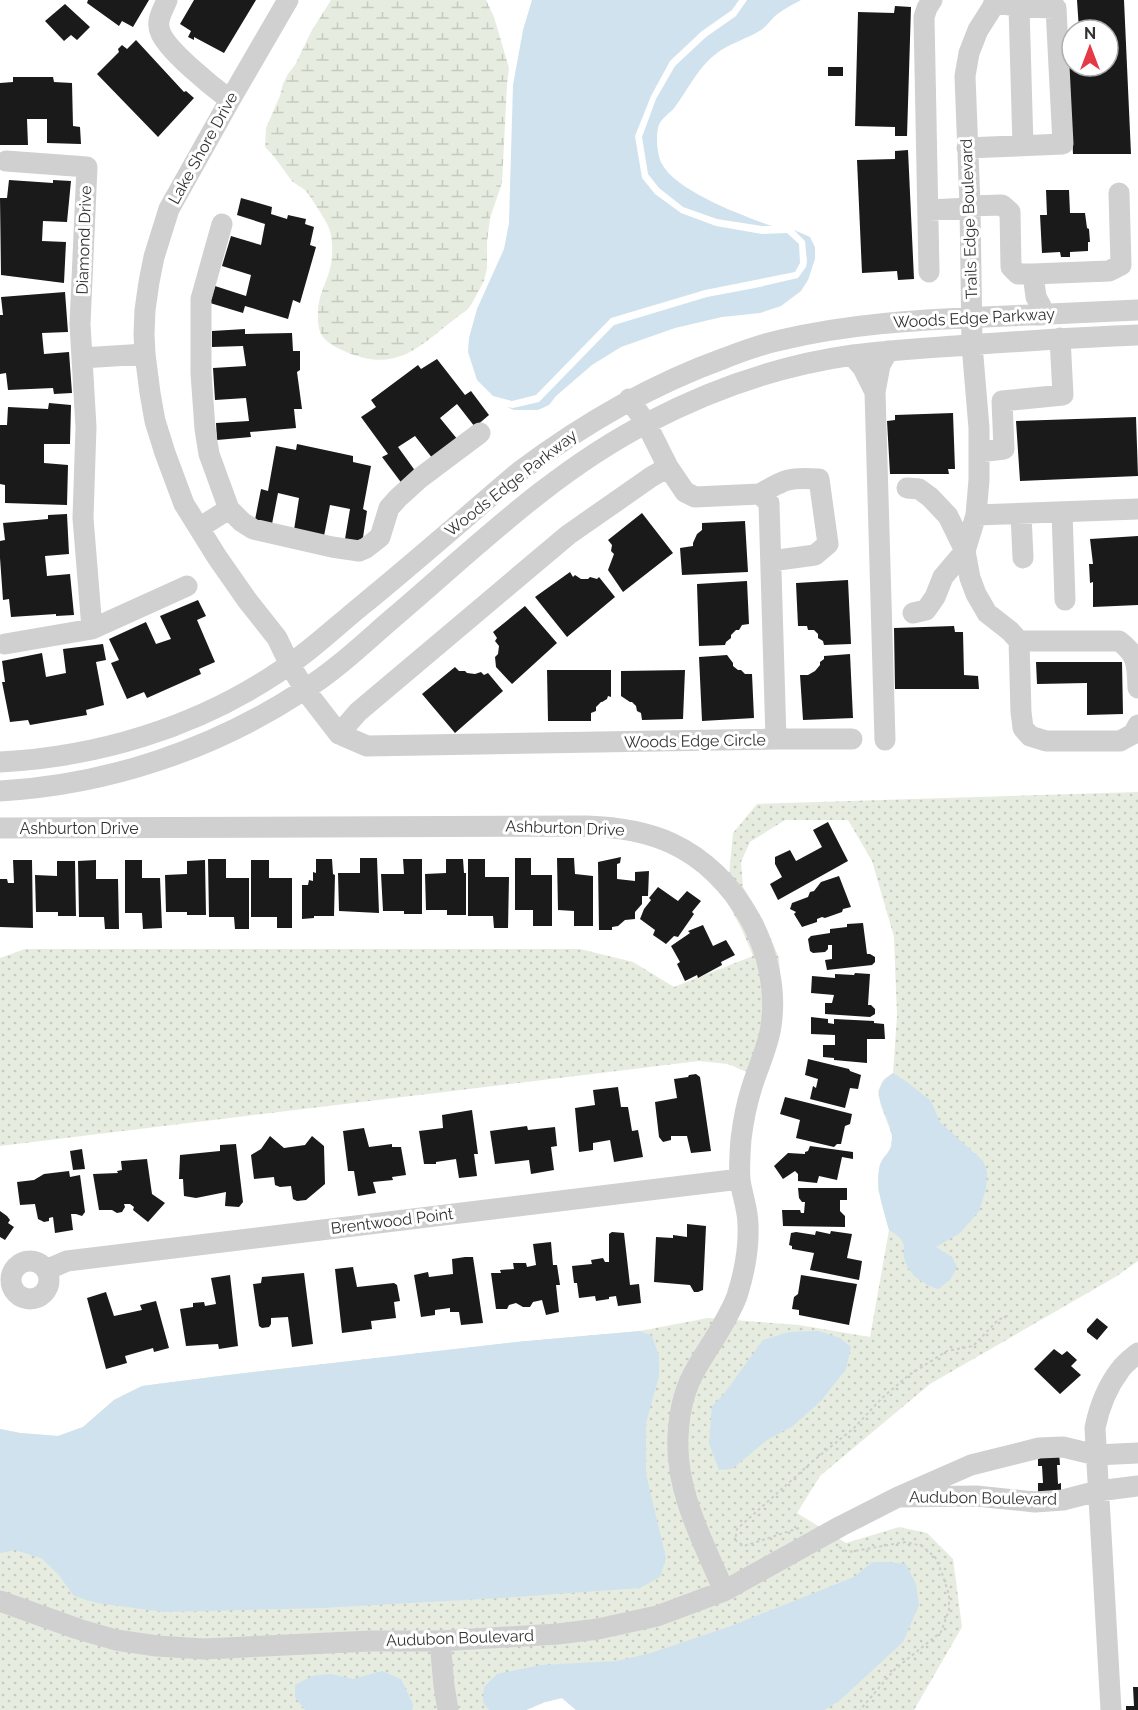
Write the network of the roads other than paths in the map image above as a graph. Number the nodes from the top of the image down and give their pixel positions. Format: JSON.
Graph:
{"nodes":[{"id":1,"x":167,"y":0,"type":"edge"},
{"id":2,"x":288,"y":0,"type":"edge"},
{"id":3,"x":932,"y":0,"type":"edge"},
{"id":4,"x":994,"y":1,"type":"edge"},
{"id":5,"x":1019,"y":7,"type":"junction"},
{"id":6,"x":230,"y":100,"type":"junction"},
{"id":7,"x":1023,"y":146,"type":"junction"},
{"id":8,"x":967,"y":148,"type":"junction"},
{"id":9,"x":6,"y":161,"type":"dead end"},
{"id":10,"x":1119,"y":193,"type":"dead end"},
{"id":11,"x":970,"y":207,"type":"junction"},
{"id":12,"x":928,"y":210,"type":"junction"},
{"id":13,"x":222,"y":224,"type":"dead end"},
{"id":14,"x":929,"y":272,"type":"dead end"},
{"id":15,"x":1033,"y":274,"type":"junction"},
{"id":16,"x":1138,"y":310,"type":"edge"},
{"id":17,"x":1042,"y":315,"type":"junction"},
{"id":18,"x":972,"y":318,"type":"junction"},
{"id":19,"x":1138,"y":335,"type":"edge"},
{"id":20,"x":1060,"y":338,"type":"junction"},
{"id":21,"x":972,"y":345,"type":"junction"},
{"id":22,"x":888,"y":351,"type":"junction"},
{"id":23,"x":145,"y":354,"type":"junction"},
{"id":24,"x":852,"y":355,"type":"junction"},
{"id":25,"x":82,"y":358,"type":"junction"},
{"id":26,"x":874,"y":392,"type":"junction"},
{"id":27,"x":629,"y":399,"type":"junction"},
{"id":28,"x":646,"y":423,"type":"junction"},
{"id":29,"x":480,"y":433,"type":"dead end"},
{"id":30,"x":979,"y":452,"type":"junction"},
{"id":31,"x":668,"y":467,"type":"junction"},
{"id":32,"x":894,"y":489,"type":"junction"},
{"id":33,"x":760,"y":494,"type":"junction"},
{"id":34,"x":229,"y":509,"type":"junction"},
{"id":35,"x":1138,"y":509,"type":"edge"},
{"id":36,"x":1062,"y":512,"type":"junction"},
{"id":37,"x":1021,"y":514,"type":"junction"},
{"id":38,"x":976,"y":516,"type":"junction"},
{"id":39,"x":199,"y":528,"type":"junction"},
{"id":40,"x":966,"y":551,"type":"junction"},
{"id":41,"x":1023,"y":558,"type":"dead end"},
{"id":42,"x":771,"y":561,"type":"junction"},
{"id":43,"x":187,"y":586,"type":"dead end"},
{"id":44,"x":1065,"y":600,"type":"dead end"},
{"id":45,"x":882,"y":614,"type":"junction"},
{"id":46,"x":92,"y":628,"type":"junction"},
{"id":47,"x":1019,"y":641,"type":"junction"},
{"id":48,"x":5,"y":644,"type":"dead end"},
{"id":49,"x":290,"y":665,"type":"junction"},
{"id":50,"x":1138,"y":688,"type":"edge"},
{"id":51,"x":305,"y":690,"type":"junction"},
{"id":52,"x":1138,"y":725,"type":"edge"},
{"id":53,"x":339,"y":734,"type":"junction"},
{"id":54,"x":776,"y":739,"type":"junction"},
{"id":55,"x":852,"y":739,"type":"dead end"},
{"id":56,"x":885,"y":740,"type":"dead end"},
{"id":57,"x":0,"y":762,"type":"edge"},
{"id":58,"x":0,"y":791,"type":"edge"},
{"id":59,"x":0,"y":828,"type":"edge"},
{"id":60,"x":740,"y":1179,"type":"junction"},
{"id":61,"x":46,"y":1270,"type":"dead end"},
{"id":62,"x":1138,"y":1353,"type":"edge"},
{"id":63,"x":1138,"y":1454,"type":"edge"},
{"id":64,"x":1096,"y":1455,"type":"junction"},
{"id":65,"x":1138,"y":1486,"type":"edge"},
{"id":66,"x":1098,"y":1491,"type":"junction"},
{"id":67,"x":898,"y":1497,"type":"junction"},
{"id":68,"x":724,"y":1591,"type":"junction"},
{"id":69,"x":0,"y":1601,"type":"edge"},
{"id":70,"x":440,"y":1641,"type":"junction"},
{"id":71,"x":448,"y":1710,"type":"edge"},
{"id":72,"x":1111,"y":1710,"type":"edge"}],
"edges":[{"from":1,"to":6,"type":"street"},
{"from":2,"to":6,"type":"street","name":"Lake Shore Drive"},
{"from":3,"to":12,"type":"street"},
{"from":4,"to":5,"type":"street"},
{"from":4,"to":8,"type":"street","name":"Trails Edge Boulevard"},
{"from":5,"to":7,"type":"street"},
{"from":5,"to":7,"type":"street"},
{"from":6,"to":23,"type":"street","name":"Lake Shore Drive"},
{"from":7,"to":8,"type":"street"},
{"from":8,"to":11,"type":"street","name":"Trails Edge Boulevard"},
{"from":9,"to":25,"type":"street","name":"Diamond Drive"},
{"from":10,"to":15,"type":"street"},
{"from":11,"to":12,"type":"street"},
{"from":11,"to":15,"type":"street"},
{"from":11,"to":18,"type":"street","name":"Trails Edge Boulevard"},
{"from":12,"to":14,"type":"street"},
{"from":13,"to":34,"type":"street"},
{"from":15,"to":17,"type":"street"},
{"from":16,"to":17,"type":"street","name":"Woods Edge Parkway"},
{"from":17,"to":18,"type":"street","name":"Woods Edge Parkway"},
{"from":18,"to":21,"type":"street","name":"Trails Edge Boulevard"},
{"from":18,"to":27,"type":"street","name":"Woods Edge Parkway"},
{"from":19,"to":20,"type":"street","name":"Woods Edge Parkway"},
{"from":20,"to":21,"type":"street","name":"Woods Edge Parkway"},
{"from":20,"to":30,"type":"street"},
{"from":21,"to":22,"type":"street","name":"Woods Edge Parkway"},
{"from":21,"to":30,"type":"street","name":"Trails Edge Boulevard"},
{"from":22,"to":24,"type":"street","name":"Woods Edge Parkway"},
{"from":22,"to":26,"type":"street"},
{"from":23,"to":25,"type":"street"},
{"from":23,"to":39,"type":"street","name":"Lake Shore Drive"},
{"from":24,"to":26,"type":"street"},
{"from":24,"to":28,"type":"street","name":"Woods Edge Parkway"},
{"from":25,"to":46,"type":"street","name":"Diamond Drive"},
{"from":26,"to":32,"type":"street"},
{"from":27,"to":28,"type":"street"},
{"from":27,"to":49,"type":"street","name":"Woods Edge Parkway"},
{"from":28,"to":31,"type":"street"},
{"from":28,"to":51,"type":"street","name":"Woods Edge Parkway"},
{"from":29,"to":34,"type":"street"},
{"from":30,"to":38,"type":"street","name":"Trails Edge Boulevard"},
{"from":31,"to":33,"type":"street"},
{"from":31,"to":53,"type":"street"},
{"from":32,"to":40,"type":"street"},
{"from":32,"to":45,"type":"street"},
{"from":33,"to":42,"type":"street","name":"Woods Edge Circle"},
{"from":33,"to":42,"type":"street"},
{"from":34,"to":39,"type":"street"},
{"from":35,"to":36,"type":"street"},
{"from":36,"to":37,"type":"street"},
{"from":36,"to":44,"type":"street"},
{"from":37,"to":38,"type":"street"},
{"from":37,"to":41,"type":"street"},
{"from":38,"to":40,"type":"street","name":"Trails Edge Boulevard"},
{"from":39,"to":49,"type":"street","name":"Lake Shore Drive"},
{"from":40,"to":45,"type":"street"},
{"from":40,"to":47,"type":"street"},
{"from":42,"to":54,"type":"street","name":"Woods Edge Circle"},
{"from":43,"to":46,"type":"street"},
{"from":45,"to":56,"type":"street"},
{"from":46,"to":48,"type":"street"},
{"from":47,"to":50,"type":"street"},
{"from":47,"to":52,"type":"street"},
{"from":49,"to":51,"type":"street","name":"Woods Edge Circle"},
{"from":49,"to":57,"type":"street","name":"Woods Edge Parkway"},
{"from":51,"to":53,"type":"street","name":"Woods Edge Circle"},
{"from":51,"to":58,"type":"street","name":"Woods Edge Parkway"},
{"from":53,"to":54,"type":"street","name":"Woods Edge Circle"},
{"from":54,"to":55,"type":"street"},
{"from":59,"to":60,"type":"street","name":"Ashburton Drive"},
{"from":60,"to":61,"type":"street","name":"Brentwood Point"},
{"from":60,"to":68,"type":"street","name":"Ashburton Drive"},
{"from":62,"to":64,"type":"street"},
{"from":63,"to":64,"type":"street","name":"Audubon Boulevard"},
{"from":64,"to":66,"type":"street"},
{"from":64,"to":67,"type":"street","name":"Audubon Boulevard"},
{"from":65,"to":66,"type":"street","name":"Audubon Boulevard"},
{"from":66,"to":67,"type":"street","name":"Audubon Boulevard"},
{"from":66,"to":72,"type":"street"},
{"from":67,"to":68,"type":"street","name":"Audubon Boulevard"},
{"from":68,"to":70,"type":"street","name":"Audubon Boulevard"},
{"from":69,"to":70,"type":"street","name":"Audubon Boulevard"},
{"from":70,"to":71,"type":"street"}]}
